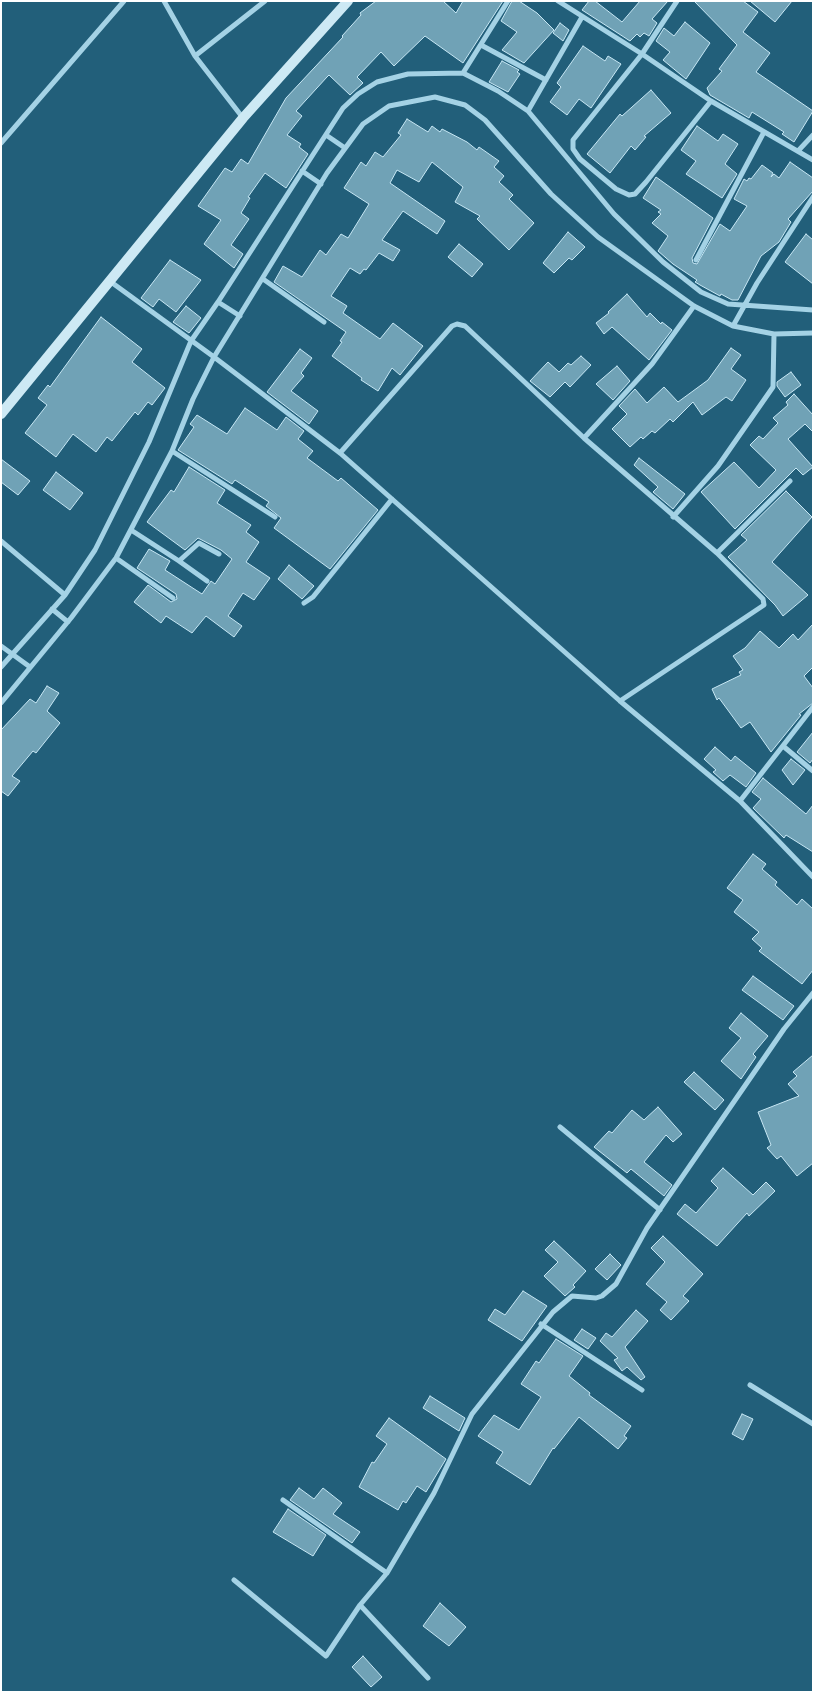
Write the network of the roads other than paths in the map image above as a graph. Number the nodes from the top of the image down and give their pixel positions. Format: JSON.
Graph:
{"nodes":[{"id":1,"x":124,"y":1,"type":"edge"},
{"id":2,"x":164,"y":1,"type":"edge"},
{"id":3,"x":264,"y":1,"type":"edge"},
{"id":4,"x":348,"y":1,"type":"edge"},
{"id":5,"x":508,"y":1,"type":"edge"},
{"id":6,"x":558,"y":1,"type":"edge"},
{"id":7,"x":677,"y":1,"type":"edge"},
{"id":8,"x":582,"y":17,"type":"junction"},
{"id":9,"x":481,"y":45,"type":"junction"},
{"id":10,"x":642,"y":54,"type":"junction"},
{"id":11,"x":195,"y":56,"type":"junction"},
{"id":12,"x":463,"y":73,"type":"junction"},
{"id":13,"x":546,"y":80,"type":"junction"},
{"id":14,"x":711,"y":101,"type":"junction"},
{"id":15,"x":528,"y":111,"type":"junction"},
{"id":16,"x":243,"y":118,"type":"junction"},
{"id":17,"x":764,"y":132,"type":"junction"},
{"id":18,"x":813,"y":135,"type":"edge"},
{"id":19,"x":328,"y":137,"type":"junction"},
{"id":20,"x":1,"y":143,"type":"edge"},
{"id":21,"x":343,"y":146,"type":"junction"},
{"id":22,"x":798,"y":151,"type":"junction"},
{"id":23,"x":813,"y":160,"type":"edge"},
{"id":24,"x":304,"y":172,"type":"junction"},
{"id":25,"x":319,"y":183,"type":"junction"},
{"id":26,"x":813,"y":197,"type":"edge"},
{"id":27,"x":696,"y":260,"type":"dead end"},
{"id":28,"x":263,"y":279,"type":"junction"},
{"id":29,"x":111,"y":282,"type":"junction"},
{"id":30,"x":220,"y":303,"type":"junction"},
{"id":31,"x":745,"y":305,"type":"junction"},
{"id":32,"x":694,"y":306,"type":"junction"},
{"id":33,"x":813,"y":310,"type":"edge"},
{"id":34,"x":240,"y":316,"type":"junction"},
{"id":35,"x":324,"y":322,"type":"dead end"},
{"id":36,"x":735,"y":324,"type":"junction"},
{"id":37,"x":813,"y":333,"type":"edge"},
{"id":38,"x":774,"y":334,"type":"junction"},
{"id":39,"x":193,"y":342,"type":"junction"},
{"id":40,"x":214,"y":357,"type":"junction"},
{"id":41,"x":1,"y":414,"type":"edge"},
{"id":42,"x":584,"y":438,"type":"junction"},
{"id":43,"x":172,"y":451,"type":"junction"},
{"id":44,"x":340,"y":453,"type":"junction"},
{"id":45,"x":790,"y":482,"type":"dead end"},
{"id":46,"x":392,"y":499,"type":"junction"},
{"id":47,"x":275,"y":517,"type":"dead end"},
{"id":48,"x":673,"y":517,"type":"junction"},
{"id":49,"x":131,"y":530,"type":"junction"},
{"id":50,"x":1,"y":541,"type":"edge"},
{"id":51,"x":717,"y":553,"type":"junction"},
{"id":52,"x":219,"y":554,"type":"dead end"},
{"id":53,"x":116,"y":558,"type":"junction"},
{"id":54,"x":179,"y":561,"type":"junction"},
{"id":55,"x":207,"y":581,"type":"dead end"},
{"id":56,"x":65,"y":595,"type":"junction"},
{"id":57,"x":174,"y":598,"type":"dead end"},
{"id":58,"x":304,"y":604,"type":"dead end"},
{"id":59,"x":54,"y":610,"type":"junction"},
{"id":60,"x":66,"y":621,"type":"junction"},
{"id":61,"x":1,"y":646,"type":"edge"},
{"id":62,"x":14,"y":655,"type":"junction"},
{"id":63,"x":27,"y":665,"type":"junction"},
{"id":64,"x":1,"y":667,"type":"edge"},
{"id":65,"x":620,"y":701,"type":"junction"},
{"id":66,"x":1,"y":703,"type":"edge"},
{"id":67,"x":813,"y":707,"type":"edge"},
{"id":68,"x":783,"y":746,"type":"junction"},
{"id":69,"x":813,"y":771,"type":"edge"},
{"id":70,"x":740,"y":801,"type":"junction"},
{"id":71,"x":813,"y":877,"type":"edge"},
{"id":72,"x":813,"y":993,"type":"edge"},
{"id":73,"x":560,"y":1127,"type":"dead end"},
{"id":74,"x":660,"y":1210,"type":"junction"},
{"id":75,"x":541,"y":1324,"type":"junction"},
{"id":76,"x":750,"y":1386,"type":"dead end"},
{"id":77,"x":642,"y":1390,"type":"dead end"},
{"id":78,"x":813,"y":1424,"type":"edge"},
{"id":79,"x":283,"y":1500,"type":"dead end"},
{"id":80,"x":387,"y":1573,"type":"junction"},
{"id":81,"x":234,"y":1580,"type":"dead end"},
{"id":82,"x":360,"y":1605,"type":"junction"},
{"id":83,"x":428,"y":1678,"type":"dead end"}],
"edges":[{"from":1,"to":20,"type":"street"},
{"from":2,"to":11,"type":"street"},
{"from":3,"to":11,"type":"street"},
{"from":4,"to":16,"type":"street"},
{"from":5,"to":9,"type":"street"},
{"from":6,"to":8,"type":"street"},
{"from":7,"to":10,"type":"street"},
{"from":8,"to":10,"type":"street"},
{"from":8,"to":13,"type":"street"},
{"from":9,"to":12,"type":"street"},
{"from":9,"to":13,"type":"street"},
{"from":10,"to":14,"type":"street"},
{"from":10,"to":14,"type":"street"},
{"from":11,"to":16,"type":"street"},
{"from":12,"to":15,"type":"street"},
{"from":12,"to":19,"type":"street"},
{"from":13,"to":15,"type":"street"},
{"from":14,"to":17,"type":"street"},
{"from":15,"to":31,"type":"street"},
{"from":16,"to":29,"type":"street"},
{"from":17,"to":22,"type":"street"},
{"from":17,"to":27,"type":"street"},
{"from":18,"to":22,"type":"street"},
{"from":19,"to":21,"type":"street"},
{"from":19,"to":24,"type":"street"},
{"from":21,"to":25,"type":"street"},
{"from":21,"to":32,"type":"street"},
{"from":22,"to":23,"type":"street"},
{"from":24,"to":25,"type":"street"},
{"from":24,"to":30,"type":"street"},
{"from":25,"to":28,"type":"street"},
{"from":26,"to":31,"type":"street"},
{"from":28,"to":34,"type":"street"},
{"from":28,"to":35,"type":"street"},
{"from":29,"to":39,"type":"street"},
{"from":29,"to":41,"type":"street"},
{"from":30,"to":34,"type":"street"},
{"from":30,"to":39,"type":"street"},
{"from":31,"to":33,"type":"street"},
{"from":31,"to":36,"type":"street"},
{"from":32,"to":36,"type":"street"},
{"from":32,"to":42,"type":"street"},
{"from":34,"to":40,"type":"street"},
{"from":36,"to":38,"type":"street"},
{"from":37,"to":38,"type":"street"},
{"from":38,"to":48,"type":"street"},
{"from":39,"to":40,"type":"street"},
{"from":39,"to":56,"type":"street"},
{"from":40,"to":43,"type":"street"},
{"from":40,"to":44,"type":"street"},
{"from":42,"to":44,"type":"street"},
{"from":42,"to":48,"type":"street"},
{"from":43,"to":47,"type":"street"},
{"from":43,"to":49,"type":"street"},
{"from":44,"to":46,"type":"street"},
{"from":45,"to":51,"type":"street"},
{"from":46,"to":58,"type":"street"},
{"from":46,"to":65,"type":"street"},
{"from":48,"to":51,"type":"street"},
{"from":49,"to":53,"type":"street"},
{"from":49,"to":54,"type":"street"},
{"from":50,"to":56,"type":"street"},
{"from":51,"to":65,"type":"street"},
{"from":52,"to":54,"type":"street"},
{"from":53,"to":57,"type":"street"},
{"from":53,"to":60,"type":"street"},
{"from":54,"to":55,"type":"street"},
{"from":56,"to":59,"type":"street"},
{"from":59,"to":60,"type":"street"},
{"from":59,"to":62,"type":"street"},
{"from":60,"to":63,"type":"street"},
{"from":61,"to":62,"type":"street"},
{"from":62,"to":63,"type":"street"},
{"from":62,"to":64,"type":"street"},
{"from":63,"to":66,"type":"street"},
{"from":65,"to":70,"type":"street"},
{"from":67,"to":68,"type":"street"},
{"from":68,"to":69,"type":"street"},
{"from":68,"to":70,"type":"street"},
{"from":70,"to":71,"type":"street"},
{"from":72,"to":74,"type":"street"},
{"from":73,"to":74,"type":"street"},
{"from":74,"to":75,"type":"street"},
{"from":75,"to":77,"type":"street"},
{"from":75,"to":80,"type":"street"},
{"from":76,"to":78,"type":"street"},
{"from":79,"to":80,"type":"street"},
{"from":80,"to":82,"type":"street"},
{"from":81,"to":82,"type":"street"},
{"from":82,"to":83,"type":"street"}]}
